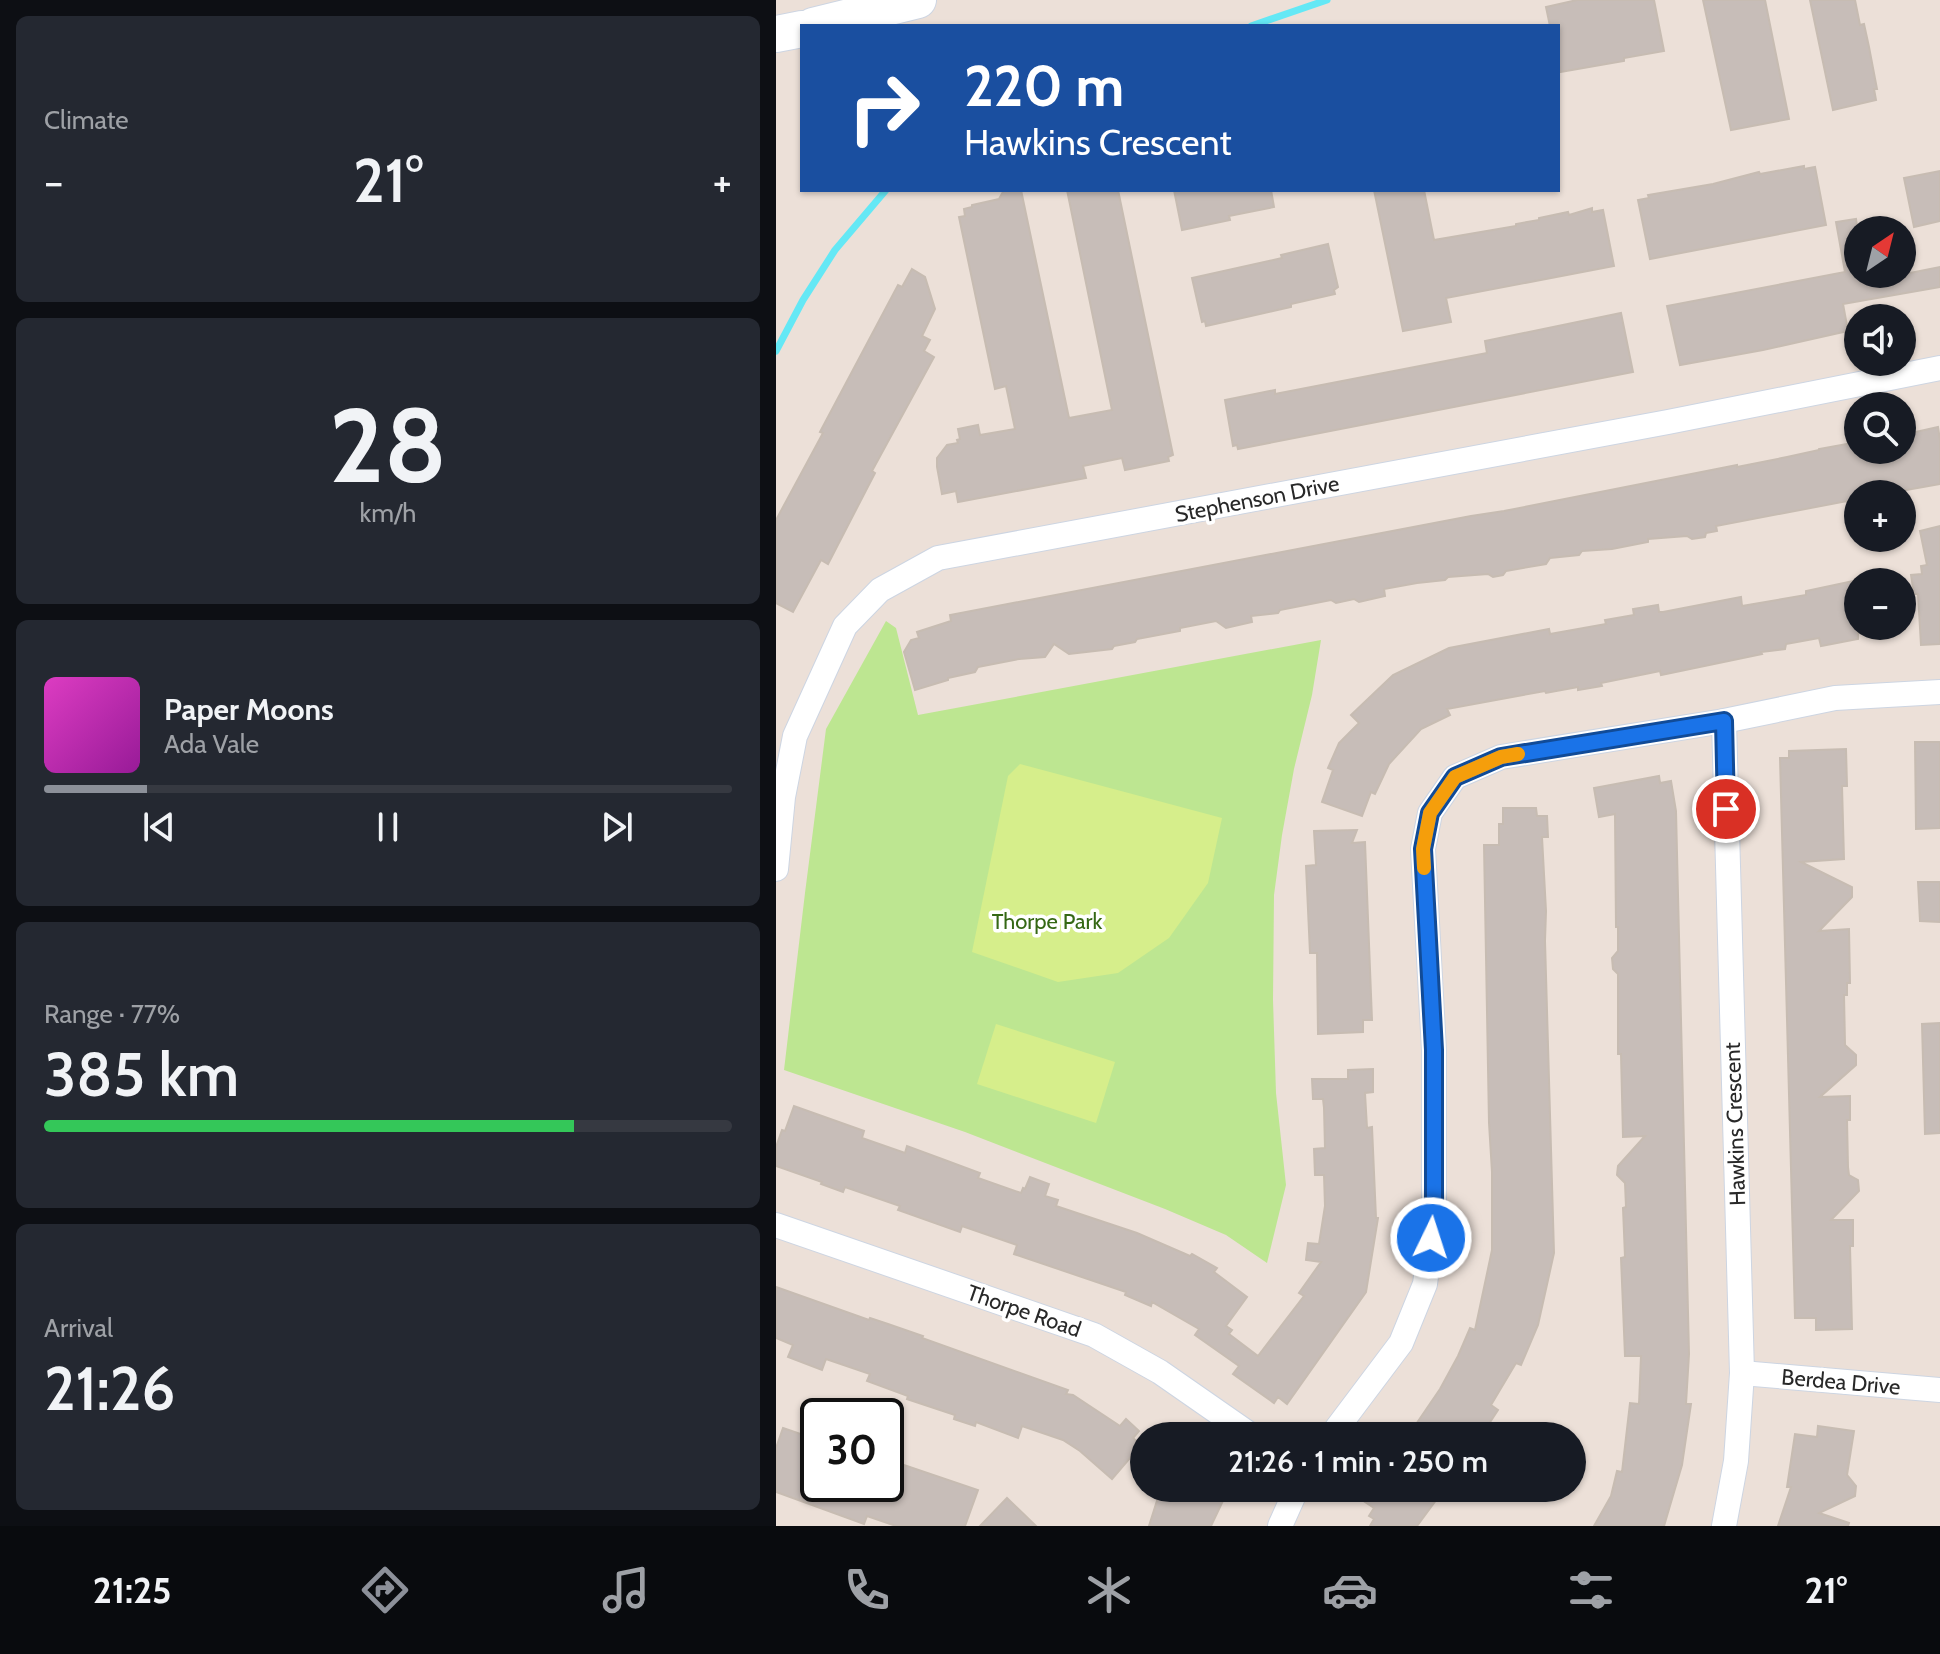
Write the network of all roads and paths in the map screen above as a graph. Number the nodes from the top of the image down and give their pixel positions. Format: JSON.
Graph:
{"nodes":[{"id":1,"x":918,"y":0,"type":"edge"},
{"id":2,"x":821,"y":24,"type":"edge"},
{"id":3,"x":800,"y":29,"type":"edge"},
{"id":4,"x":776,"y":34,"type":"edge"},
{"id":5,"x":1940,"y":368,"type":"edge"},
{"id":6,"x":1940,"y":692,"type":"edge"},
{"id":7,"x":1724,"y":721,"type":"junction"},
{"id":8,"x":776,"y":869,"type":"edge"},
{"id":9,"x":776,"y":1225,"type":"edge"},
{"id":10,"x":1742,"y":1373,"type":"junction"},
{"id":11,"x":1940,"y":1390,"type":"edge"},
{"id":12,"x":1232,"y":1422,"type":"edge"},
{"id":13,"x":1342,"y":1422,"type":"edge"},
{"id":14,"x":1291,"y":1502,"type":"edge"},
{"id":15,"x":1280,"y":1526,"type":"edge"},
{"id":16,"x":1724,"y":1526,"type":"edge"}],
"edges":[{"from":1,"to":2,"type":"main road"},
{"from":3,"to":4,"type":"main road"},
{"from":5,"to":8,"type":"street","name":"Stephenson Drive"},
{"from":6,"to":7,"type":"street"},
{"from":7,"to":10,"type":"street","name":"Hawkins Crescent"},
{"from":7,"to":13,"type":"street"},
{"from":9,"to":12,"type":"street","name":"Thorpe Road"},
{"from":10,"to":11,"type":"street","name":"Berdea Drive"},
{"from":10,"to":16,"type":"street","name":"Hawkins Crescent"},
{"from":14,"to":15,"type":"street"}]}
